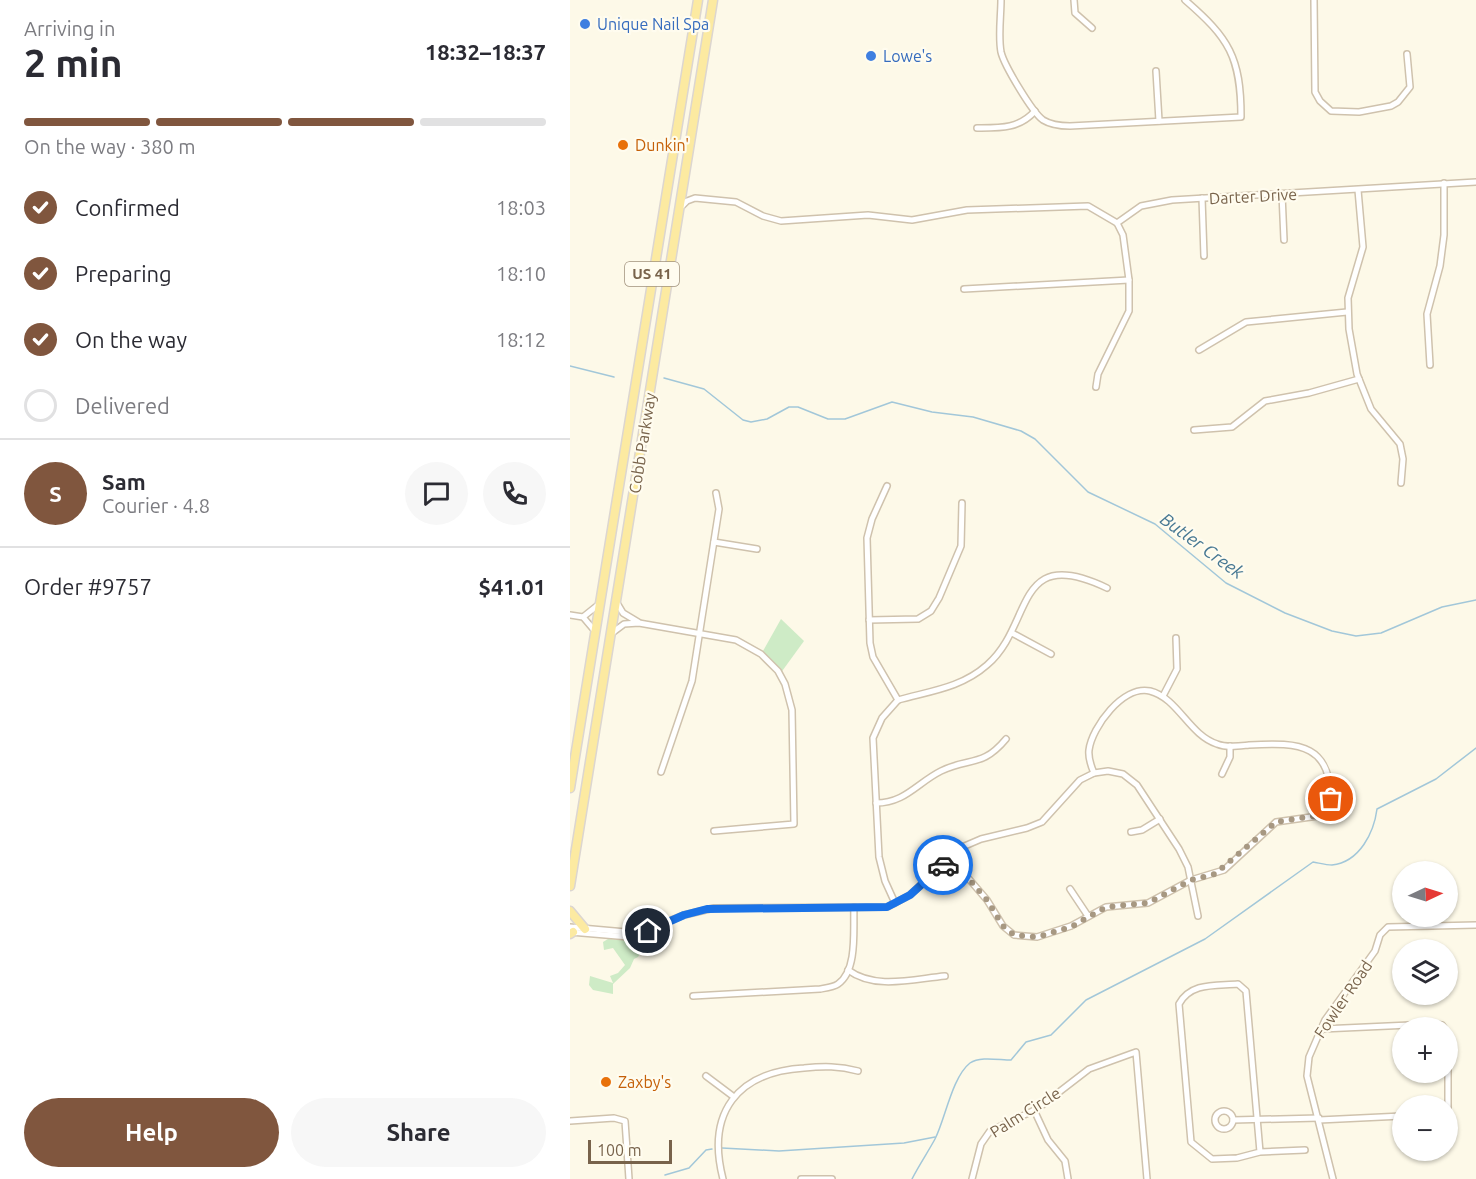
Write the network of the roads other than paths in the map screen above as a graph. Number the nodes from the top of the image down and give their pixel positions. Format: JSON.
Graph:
{"nodes":[{"id":1,"x":698,"y":0,"type":"edge"},
{"id":2,"x":713,"y":0,"type":"edge"},
{"id":3,"x":1001,"y":0,"type":"edge"},
{"id":4,"x":1074,"y":0,"type":"edge"},
{"id":5,"x":1185,"y":0,"type":"edge"},
{"id":6,"x":1314,"y":0,"type":"edge"},
{"id":7,"x":1092,"y":28,"type":"dead end"},
{"id":8,"x":1407,"y":54,"type":"dead end"},
{"id":9,"x":1156,"y":71,"type":"dead end"},
{"id":10,"x":1035,"y":111,"type":"junction"},
{"id":11,"x":1159,"y":121,"type":"junction"},
{"id":12,"x":977,"y":128,"type":"dead end"},
{"id":13,"x":1476,"y":182,"type":"edge"},
{"id":14,"x":1444,"y":183,"type":"junction"},
{"id":15,"x":1358,"y":190,"type":"junction"},
{"id":16,"x":1282,"y":194,"type":"junction"},
{"id":17,"x":1202,"y":198,"type":"junction"},
{"id":18,"x":680,"y":208,"type":"junction"},
{"id":19,"x":1116,"y":223,"type":"junction"},
{"id":20,"x":1284,"y":240,"type":"dead end"},
{"id":21,"x":1204,"y":256,"type":"dead end"},
{"id":22,"x":1129,"y":280,"type":"junction"},
{"id":23,"x":964,"y":289,"type":"dead end"},
{"id":24,"x":1347,"y":312,"type":"junction"},
{"id":25,"x":1199,"y":350,"type":"dead end"},
{"id":26,"x":1430,"y":366,"type":"dead end"},
{"id":27,"x":1359,"y":379,"type":"junction"},
{"id":28,"x":1096,"y":387,"type":"dead end"},
{"id":29,"x":1194,"y":429,"type":"dead end"},
{"id":30,"x":1401,"y":483,"type":"dead end"},
{"id":31,"x":887,"y":486,"type":"dead end"},
{"id":32,"x":716,"y":493,"type":"dead end"},
{"id":33,"x":962,"y":503,"type":"dead end"},
{"id":34,"x":714,"y":542,"type":"junction"},
{"id":35,"x":757,"y":549,"type":"dead end"},
{"id":36,"x":1107,"y":588,"type":"dead end"},
{"id":37,"x":600,"y":601,"type":"junction"},
{"id":38,"x":616,"y":602,"type":"junction"},
{"id":39,"x":570,"y":615,"type":"edge"},
{"id":40,"x":583,"y":617,"type":"junction"},
{"id":41,"x":869,"y":620,"type":"junction"},
{"id":42,"x":639,"y":623,"type":"junction"},
{"id":43,"x":595,"y":632,"type":"junction"},
{"id":44,"x":700,"y":633,"type":"junction"},
{"id":45,"x":1012,"y":633,"type":"junction"},
{"id":46,"x":611,"y":634,"type":"junction"},
{"id":47,"x":1176,"y":638,"type":"dead end"},
{"id":48,"x":1051,"y":654,"type":"dead end"},
{"id":49,"x":1163,"y":696,"type":"junction"},
{"id":50,"x":898,"y":700,"type":"junction"},
{"id":51,"x":1006,"y":739,"type":"dead end"},
{"id":52,"x":1230,"y":746,"type":"junction"},
{"id":53,"x":661,"y":772,"type":"dead end"},
{"id":54,"x":1094,"y":773,"type":"junction"},
{"id":55,"x":1222,"y":774,"type":"dead end"},
{"id":56,"x":570,"y":788,"type":"edge"},
{"id":57,"x":876,"y":803,"type":"junction"},
{"id":58,"x":1160,"y":819,"type":"junction"},
{"id":59,"x":714,"y":831,"type":"dead end"},
{"id":60,"x":1131,"y":832,"type":"dead end"},
{"id":61,"x":951,"y":858,"type":"junction"},
{"id":62,"x":1191,"y":880,"type":"junction"},
{"id":63,"x":570,"y":886,"type":"edge"},
{"id":64,"x":1070,"y":889,"type":"dead end"},
{"id":65,"x":895,"y":903,"type":"junction"},
{"id":66,"x":854,"y":907,"type":"junction"},
{"id":67,"x":570,"y":911,"type":"edge"},
{"id":68,"x":1088,"y":916,"type":"junction"},
{"id":69,"x":1198,"y":916,"type":"dead end"},
{"id":70,"x":1476,"y":925,"type":"edge"},
{"id":71,"x":585,"y":929,"type":"junction"},
{"id":72,"x":571,"y":931,"type":"edge"},
{"id":73,"x":641,"y":933,"type":"junction"},
{"id":74,"x":848,"y":970,"type":"junction"},
{"id":75,"x":945,"y":976,"type":"dead end"},
{"id":76,"x":693,"y":996,"type":"dead end"},
{"id":77,"x":1392,"y":1026,"type":"edge"},
{"id":78,"x":1322,"y":1029,"type":"junction"},
{"id":79,"x":858,"y":1071,"type":"dead end"},
{"id":80,"x":706,"y":1076,"type":"dead end"},
{"id":81,"x":734,"y":1097,"type":"junction"},
{"id":82,"x":1034,"y":1110,"type":"junction"},
{"id":83,"x":1392,"y":1116,"type":"edge"},
{"id":84,"x":1257,"y":1119,"type":"junction"},
{"id":85,"x":1319,"y":1119,"type":"junction"},
{"id":86,"x":1233,"y":1120,"type":"dead end"},
{"id":87,"x":570,"y":1121,"type":"edge"},
{"id":88,"x":1305,"y":1150,"type":"dead end"},
{"id":89,"x":1260,"y":1152,"type":"junction"},
{"id":90,"x":629,"y":1179,"type":"edge"},
{"id":91,"x":723,"y":1179,"type":"edge"},
{"id":92,"x":801,"y":1179,"type":"edge"},
{"id":93,"x":832,"y":1179,"type":"edge"},
{"id":94,"x":972,"y":1179,"type":"edge"},
{"id":95,"x":1068,"y":1179,"type":"edge"},
{"id":96,"x":1147,"y":1179,"type":"edge"},
{"id":97,"x":1333,"y":1179,"type":"edge"}],
"edges":[{"from":1,"to":37,"type":"main road","name":"Cobb Parkway","number":"US 41"},
{"from":2,"to":18,"type":"main road","name":"Cobb Parkway","number":"US 41"},
{"from":3,"to":10,"type":"street"},
{"from":4,"to":7,"type":"street"},
{"from":5,"to":11,"type":"street"},
{"from":6,"to":8,"type":"street"},
{"from":9,"to":11,"type":"street"},
{"from":10,"to":11,"type":"street"},
{"from":10,"to":12,"type":"street"},
{"from":13,"to":14,"type":"street","name":"Darter Drive"},
{"from":14,"to":15,"type":"street","name":"Darter Drive"},
{"from":14,"to":26,"type":"street"},
{"from":15,"to":16,"type":"street","name":"Darter Drive"},
{"from":15,"to":24,"type":"street"},
{"from":16,"to":17,"type":"street","name":"Darter Drive"},
{"from":16,"to":20,"type":"street"},
{"from":17,"to":19,"type":"street","name":"Darter Drive"},
{"from":17,"to":21,"type":"street"},
{"from":18,"to":19,"type":"street"},
{"from":18,"to":38,"type":"main road","name":"Cobb Parkway","number":"US 41"},
{"from":19,"to":22,"type":"street"},
{"from":22,"to":23,"type":"street"},
{"from":22,"to":28,"type":"street"},
{"from":24,"to":25,"type":"street"},
{"from":24,"to":27,"type":"street"},
{"from":27,"to":29,"type":"street"},
{"from":27,"to":30,"type":"street"},
{"from":31,"to":41,"type":"street"},
{"from":32,"to":34,"type":"street"},
{"from":33,"to":41,"type":"street"},
{"from":34,"to":35,"type":"street"},
{"from":34,"to":44,"type":"street"},
{"from":36,"to":45,"type":"street"},
{"from":37,"to":40,"type":"street"},
{"from":37,"to":43,"type":"main road","name":"Cobb Parkway","number":"US 41"},
{"from":38,"to":42,"type":"street"},
{"from":38,"to":46,"type":"main road","name":"Cobb Parkway","number":"US 41"},
{"from":39,"to":40,"type":"street"},
{"from":40,"to":43,"type":"street"},
{"from":41,"to":50,"type":"street"},
{"from":42,"to":44,"type":"street"},
{"from":42,"to":46,"type":"street"},
{"from":43,"to":56,"type":"main road","name":"Cobb Parkway","number":"US 41"},
{"from":44,"to":53,"type":"street"},
{"from":44,"to":59,"type":"street"},
{"from":45,"to":48,"type":"street"},
{"from":45,"to":50,"type":"street"},
{"from":46,"to":63,"type":"main road","name":"Cobb Parkway","number":"US 41"},
{"from":47,"to":49,"type":"street"},
{"from":49,"to":52,"type":"street"},
{"from":49,"to":54,"type":"street"},
{"from":50,"to":57,"type":"street"},
{"from":51,"to":57,"type":"street"},
{"from":52,"to":55,"type":"street"},
{"from":52,"to":62,"type":"street"},
{"from":54,"to":58,"type":"street"},
{"from":54,"to":61,"type":"street"},
{"from":57,"to":65,"type":"street"},
{"from":58,"to":60,"type":"street"},
{"from":58,"to":62,"type":"street"},
{"from":61,"to":65,"type":"street"},
{"from":61,"to":68,"type":"street"},
{"from":62,"to":68,"type":"street"},
{"from":62,"to":69,"type":"street"},
{"from":64,"to":68,"type":"street"},
{"from":65,"to":66,"type":"street"},
{"from":66,"to":73,"type":"street"},
{"from":66,"to":74,"type":"street"},
{"from":67,"to":71,"type":"main road"},
{"from":70,"to":78,"type":"street","name":"Fowler Road"},
{"from":71,"to":72,"type":"street"},
{"from":71,"to":73,"type":"street"},
{"from":72,"to":73,"type":"street"},
{"from":74,"to":75,"type":"street"},
{"from":74,"to":76,"type":"street"},
{"from":77,"to":78,"type":"street"},
{"from":78,"to":85,"type":"street","name":"Fowler Road"},
{"from":79,"to":81,"type":"street"},
{"from":80,"to":81,"type":"street"},
{"from":81,"to":91,"type":"street"},
{"from":82,"to":94,"type":"street","name":"Palm Circle"},
{"from":82,"to":95,"type":"street"},
{"from":82,"to":96,"type":"street","name":"Palm Circle"},
{"from":83,"to":85,"type":"street"},
{"from":84,"to":85,"type":"street"},
{"from":84,"to":86,"type":"street"},
{"from":84,"to":89,"type":"street"},
{"from":84,"to":89,"type":"street"},
{"from":85,"to":97,"type":"street","name":"Fowler Road"},
{"from":87,"to":90,"type":"street"},
{"from":88,"to":89,"type":"street"},
{"from":92,"to":93,"type":"street"}]}
